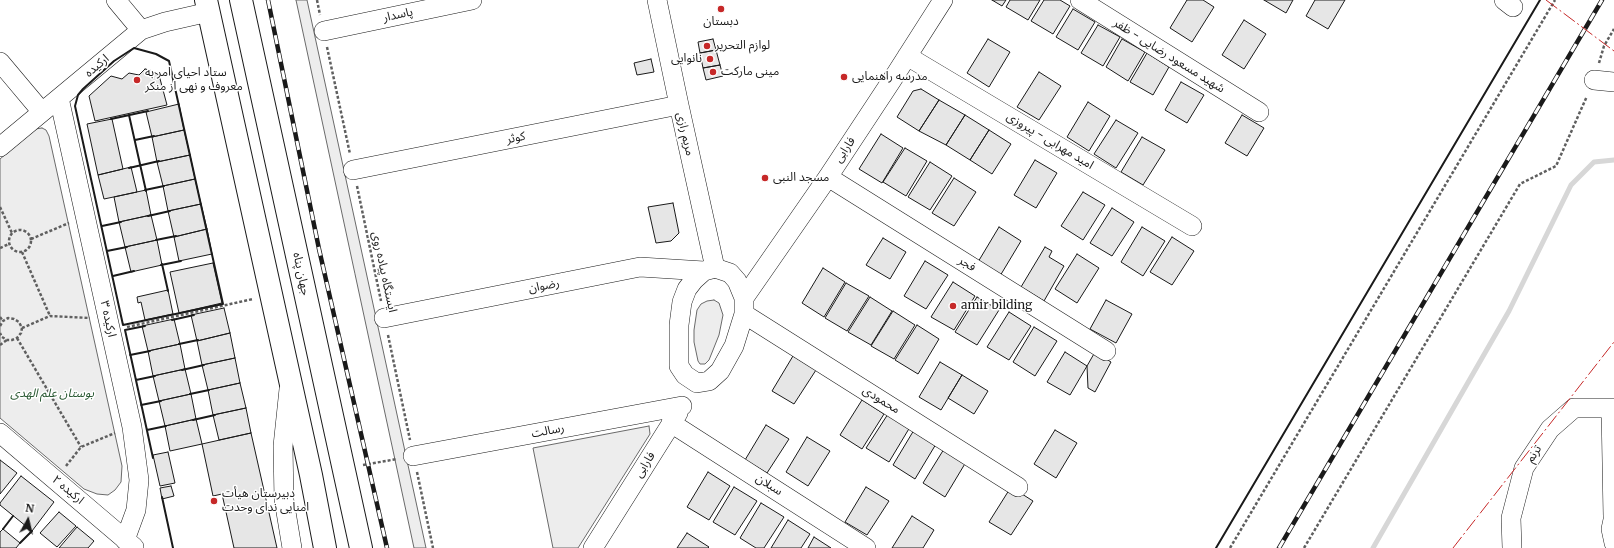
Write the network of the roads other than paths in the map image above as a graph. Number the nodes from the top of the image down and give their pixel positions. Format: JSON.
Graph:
{"nodes":[{"id":1,"x":116,"y":0,"type":"edge"},
{"id":2,"x":241,"y":0,"type":"edge"},
{"id":3,"x":472,"y":0,"type":"edge"},
{"id":4,"x":657,"y":0,"type":"edge"},
{"id":5,"x":943,"y":0,"type":"edge"},
{"id":6,"x":1080,"y":0,"type":"edge"},
{"id":7,"x":207,"y":6,"type":"edge"},
{"id":8,"x":141,"y":30,"type":"junction"},
{"id":9,"x":324,"y":31,"type":"road end"},
{"id":10,"x":907,"y":56,"type":"junction"},
{"id":11,"x":0,"y":62,"type":"edge"},
{"id":12,"x":1594,"y":80,"type":"road end"},
{"id":13,"x":1614,"y":82,"type":"edge"},
{"id":14,"x":59,"y":98,"type":"junction"},
{"id":15,"x":679,"y":105,"type":"junction"},
{"id":16,"x":42,"y":112,"type":"junction"},
{"id":17,"x":1259,"y":112,"type":"dead end"},
{"id":18,"x":0,"y":147,"type":"edge"},
{"id":19,"x":353,"y":170,"type":"road end"},
{"id":20,"x":828,"y":177,"type":"junction"},
{"id":21,"x":1192,"y":226,"type":"dead end"},
{"id":22,"x":710,"y":269,"type":"junction"},
{"id":23,"x":744,"y":306,"type":"junction"},
{"id":24,"x":384,"y":318,"type":"road end"},
{"id":25,"x":1106,"y":351,"type":"dead end"},
{"id":26,"x":290,"y":380,"type":"junction"},
{"id":27,"x":697,"y":383,"type":"junction"},
{"id":28,"x":682,"y":406,"type":"junction"},
{"id":29,"x":1612,"y":408,"type":"edge"},
{"id":30,"x":671,"y":423,"type":"junction"},
{"id":31,"x":0,"y":433,"type":"edge"},
{"id":32,"x":413,"y":456,"type":"road end"},
{"id":33,"x":1018,"y":487,"type":"dead end"},
{"id":34,"x":1613,"y":516,"type":"edge"},
{"id":35,"x":130,"y":544,"type":"edge"},
{"id":36,"x":1614,"y":544,"type":"edge"},
{"id":37,"x":292,"y":548,"type":"edge"},
{"id":38,"x":325,"y":548,"type":"edge"},
{"id":39,"x":361,"y":548,"type":"edge"},
{"id":40,"x":593,"y":548,"type":"edge"},
{"id":41,"x":866,"y":548,"type":"edge"},
{"id":42,"x":1512,"y":548,"type":"edge"}],
"edges":[{"from":1,"to":8,"type":"street"},
{"from":2,"to":39,"type":"main road","name":"جهان پناه"},
{"from":3,"to":9,"type":"street","name":"پاسدار"},
{"from":4,"to":15,"type":"street","name":"مریم رازی"},
{"from":5,"to":10,"type":"street","name":"فارابی"},
{"from":6,"to":17,"type":"street","name":"شهید مسعود رضایی - ظفر"},
{"from":7,"to":8,"type":"street","name":"ارکیده"},
{"from":7,"to":26,"type":"main road"},
{"from":8,"to":14,"type":"street","name":"ارکیده"},
{"from":10,"to":20,"type":"street","name":"فارابی"},
{"from":10,"to":21,"type":"street","name":"امید مهرابی - پیروزی"},
{"from":11,"to":16,"type":"street"},
{"from":12,"to":13,"type":"street"},
{"from":14,"to":16,"type":"street","name":"ارکیده"},
{"from":14,"to":35,"type":"street","name":"ارکیده ۳"},
{"from":15,"to":19,"type":"street","name":"کوثر"},
{"from":15,"to":22,"type":"street","name":"مریم رازی"},
{"from":16,"to":18,"type":"street","name":"ارکیده"},
{"from":20,"to":23,"type":"street","name":"فارابی"},
{"from":20,"to":25,"type":"street","name":"فجر"},
{"from":22,"to":23,"type":"street"},
{"from":22,"to":24,"type":"street","name":"رضوان"},
{"from":22,"to":27,"type":"street"},
{"from":23,"to":27,"type":"street","name":"فارابی"},
{"from":23,"to":33,"type":"street","name":"محمودی"},
{"from":26,"to":37,"type":"street"},
{"from":26,"to":38,"type":"main road"},
{"from":27,"to":28,"type":"street","name":"فارابی"},
{"from":28,"to":30,"type":"street","name":"فارابی"},
{"from":28,"to":32,"type":"street","name":"رسالت"},
{"from":29,"to":34,"type":"street"},
{"from":29,"to":42,"type":"street","name":"ترنم"},
{"from":30,"to":40,"type":"street","name":"فارابی"},
{"from":30,"to":41,"type":"street","name":"سبلان"},
{"from":31,"to":35,"type":"street","name":"ارکیده ۲"},
{"from":34,"to":36,"type":"street"}]}
